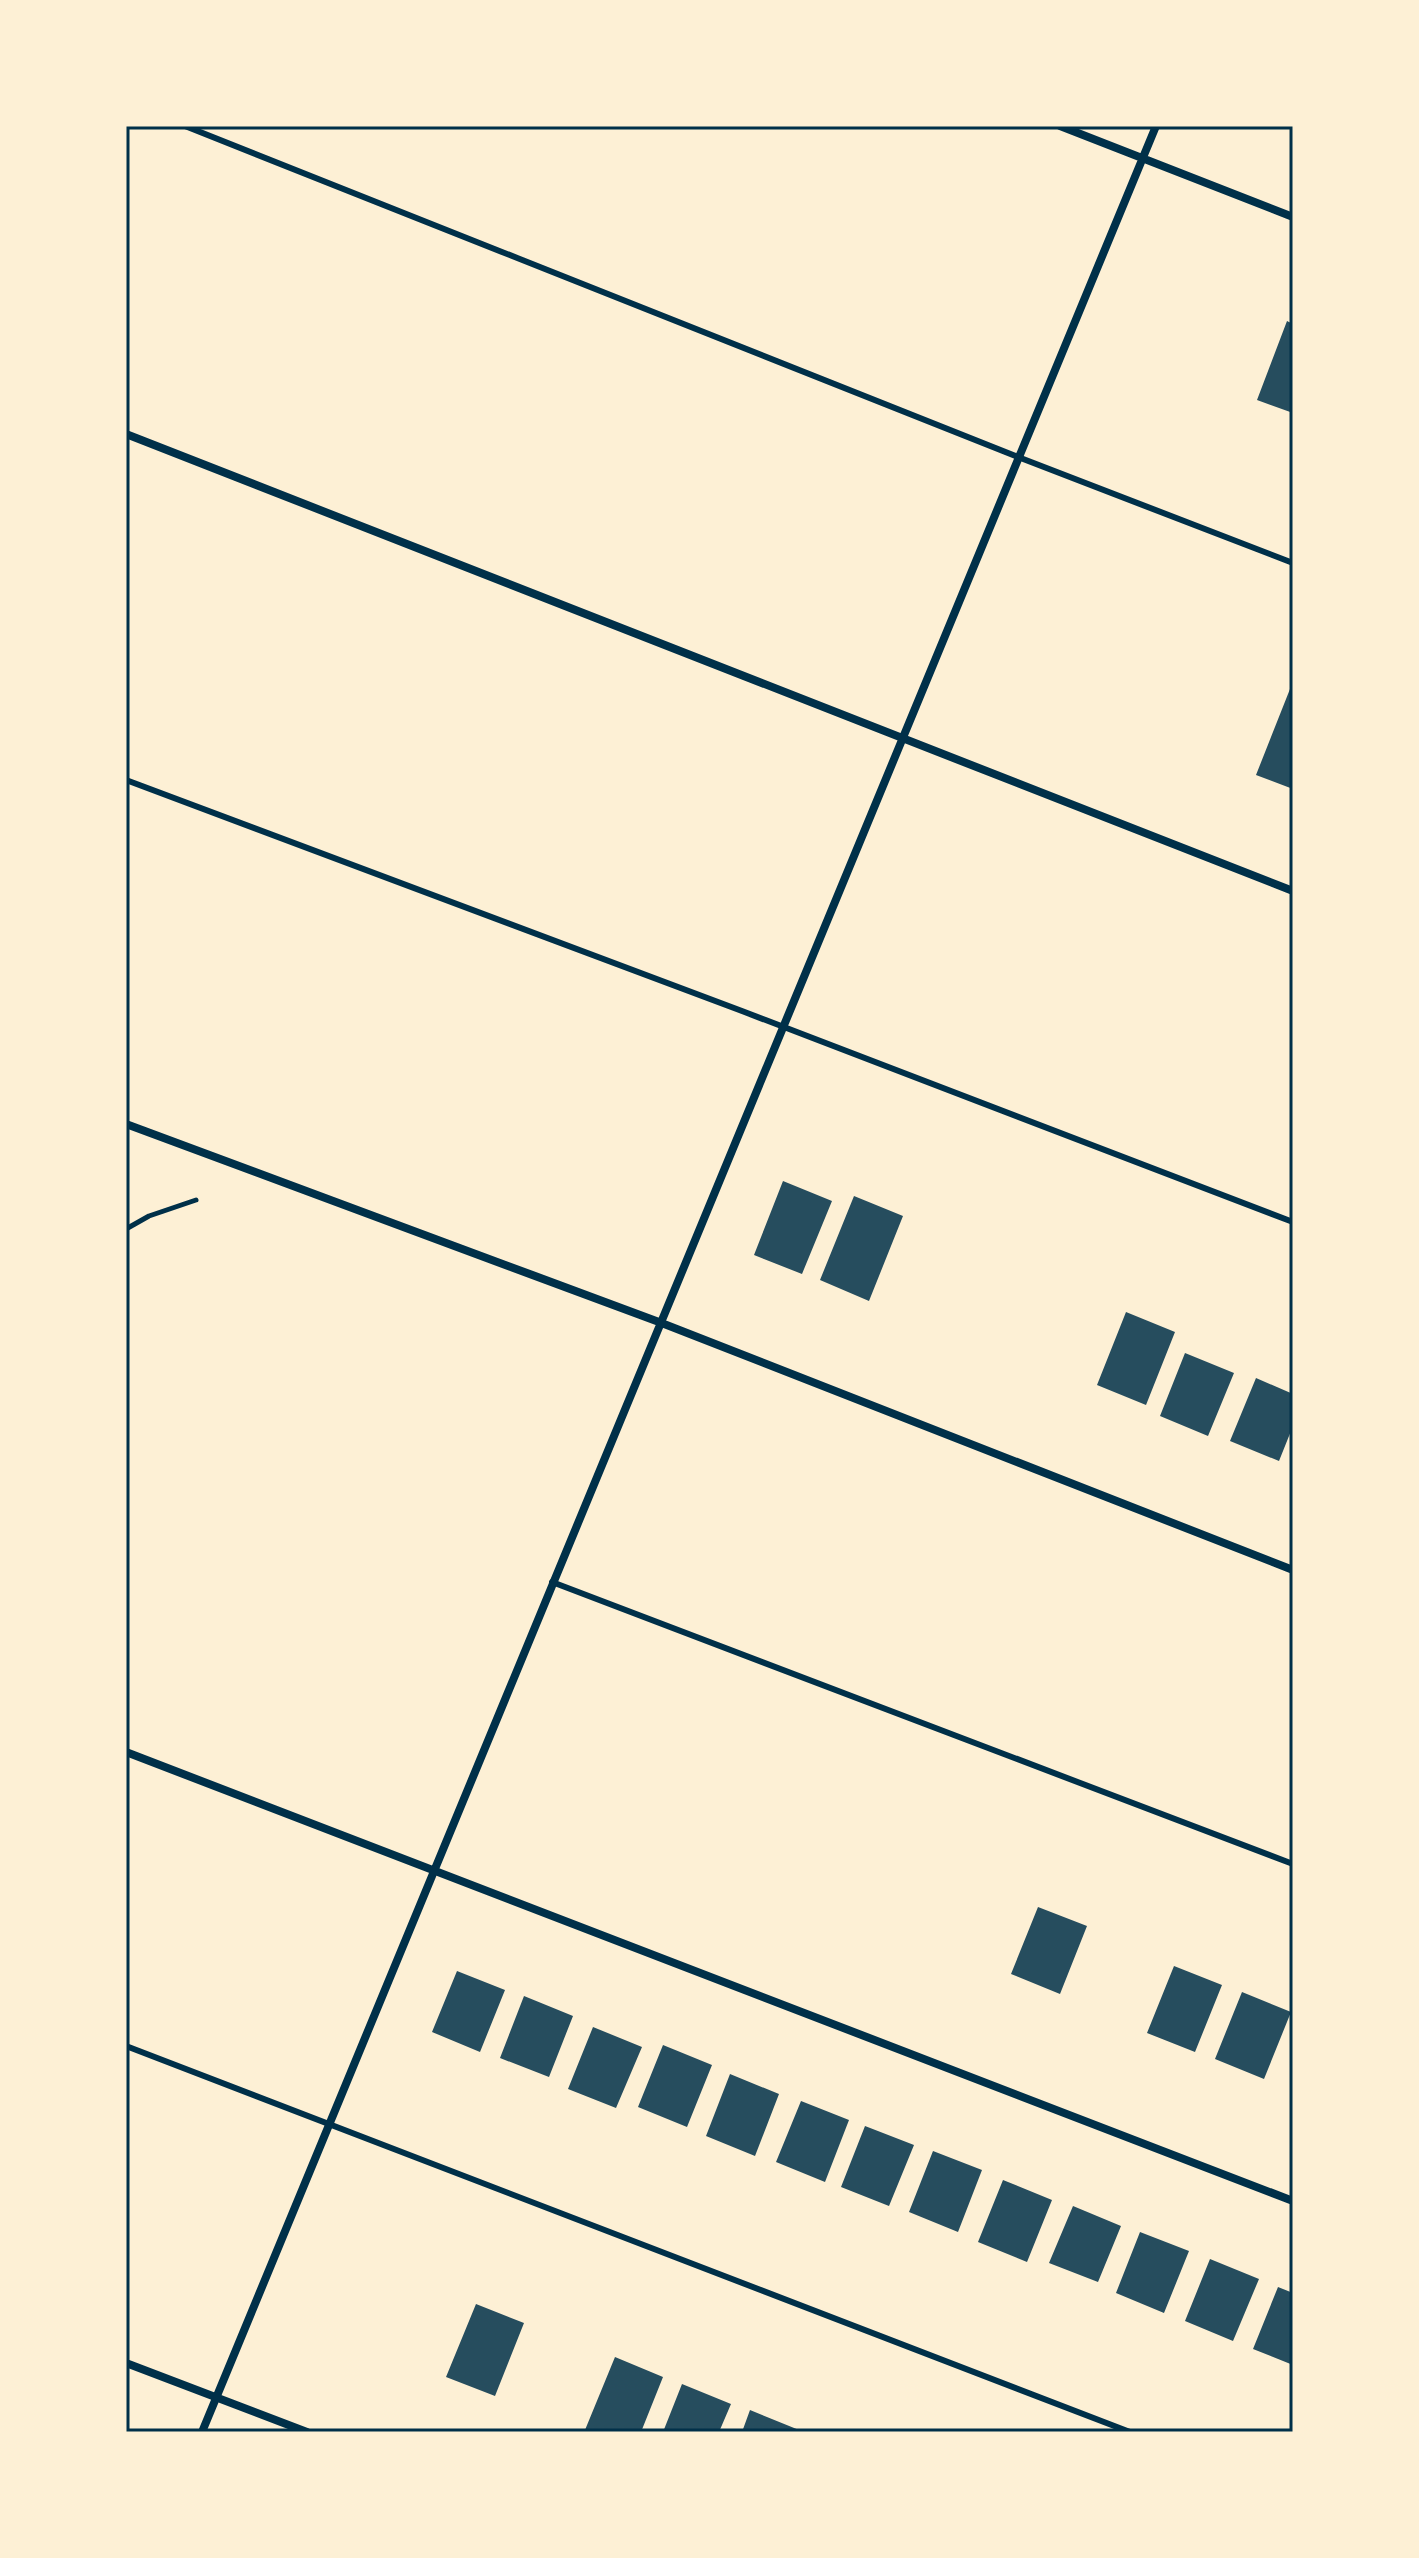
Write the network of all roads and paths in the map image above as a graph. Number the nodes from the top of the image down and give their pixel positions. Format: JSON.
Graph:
{"nodes":[{"id":1,"x":185,"y":126,"type":"edge"},
{"id":2,"x":1060,"y":126,"type":"edge"},
{"id":3,"x":1156,"y":126,"type":"edge"},
{"id":4,"x":1143,"y":158,"type":"junction"},
{"id":5,"x":1293,"y":217,"type":"edge"},
{"id":6,"x":126,"y":434,"type":"edge"},
{"id":7,"x":1018,"y":457,"type":"junction"},
{"id":8,"x":1293,"y":563,"type":"edge"},
{"id":9,"x":902,"y":736,"type":"junction"},
{"id":10,"x":126,"y":780,"type":"edge"},
{"id":11,"x":1293,"y":891,"type":"edge"},
{"id":12,"x":782,"y":1026,"type":"junction"},
{"id":13,"x":126,"y":1124,"type":"edge"},
{"id":14,"x":196,"y":1200,"type":"dead end"},
{"id":15,"x":1293,"y":1222,"type":"edge"},
{"id":16,"x":126,"y":1229,"type":"edge"},
{"id":17,"x":659,"y":1322,"type":"junction"},
{"id":18,"x":1293,"y":1570,"type":"edge"},
{"id":19,"x":552,"y":1582,"type":"junction"},
{"id":20,"x":126,"y":1752,"type":"edge"},
{"id":21,"x":1293,"y":1864,"type":"edge"},
{"id":22,"x":434,"y":1871,"type":"junction"},
{"id":23,"x":126,"y":2046,"type":"edge"},
{"id":24,"x":329,"y":2123,"type":"junction"},
{"id":25,"x":1293,"y":2201,"type":"edge"},
{"id":26,"x":126,"y":2363,"type":"edge"},
{"id":27,"x":216,"y":2397,"type":"junction"},
{"id":28,"x":202,"y":2432,"type":"edge"},
{"id":29,"x":307,"y":2432,"type":"edge"},
{"id":30,"x":1130,"y":2432,"type":"edge"}],
"edges":[{"from":1,"to":7,"type":"lane"},
{"from":2,"to":4,"type":"street"},
{"from":3,"to":4,"type":"street"},
{"from":4,"to":5,"type":"street"},
{"from":4,"to":7,"type":"street"},
{"from":6,"to":9,"type":"street"},
{"from":7,"to":8,"type":"lane"},
{"from":7,"to":9,"type":"street"},
{"from":9,"to":11,"type":"street"},
{"from":9,"to":12,"type":"street"},
{"from":10,"to":12,"type":"lane"},
{"from":12,"to":15,"type":"lane"},
{"from":12,"to":17,"type":"street"},
{"from":13,"to":17,"type":"street"},
{"from":14,"to":16,"type":"path"},
{"from":17,"to":18,"type":"street"},
{"from":17,"to":19,"type":"street"},
{"from":19,"to":21,"type":"lane"},
{"from":19,"to":22,"type":"street"},
{"from":20,"to":22,"type":"street"},
{"from":22,"to":24,"type":"street"},
{"from":22,"to":25,"type":"street"},
{"from":23,"to":24,"type":"lane"},
{"from":24,"to":27,"type":"street"},
{"from":24,"to":30,"type":"lane"},
{"from":26,"to":27,"type":"street"},
{"from":27,"to":28,"type":"street"},
{"from":27,"to":29,"type":"street"}]}
